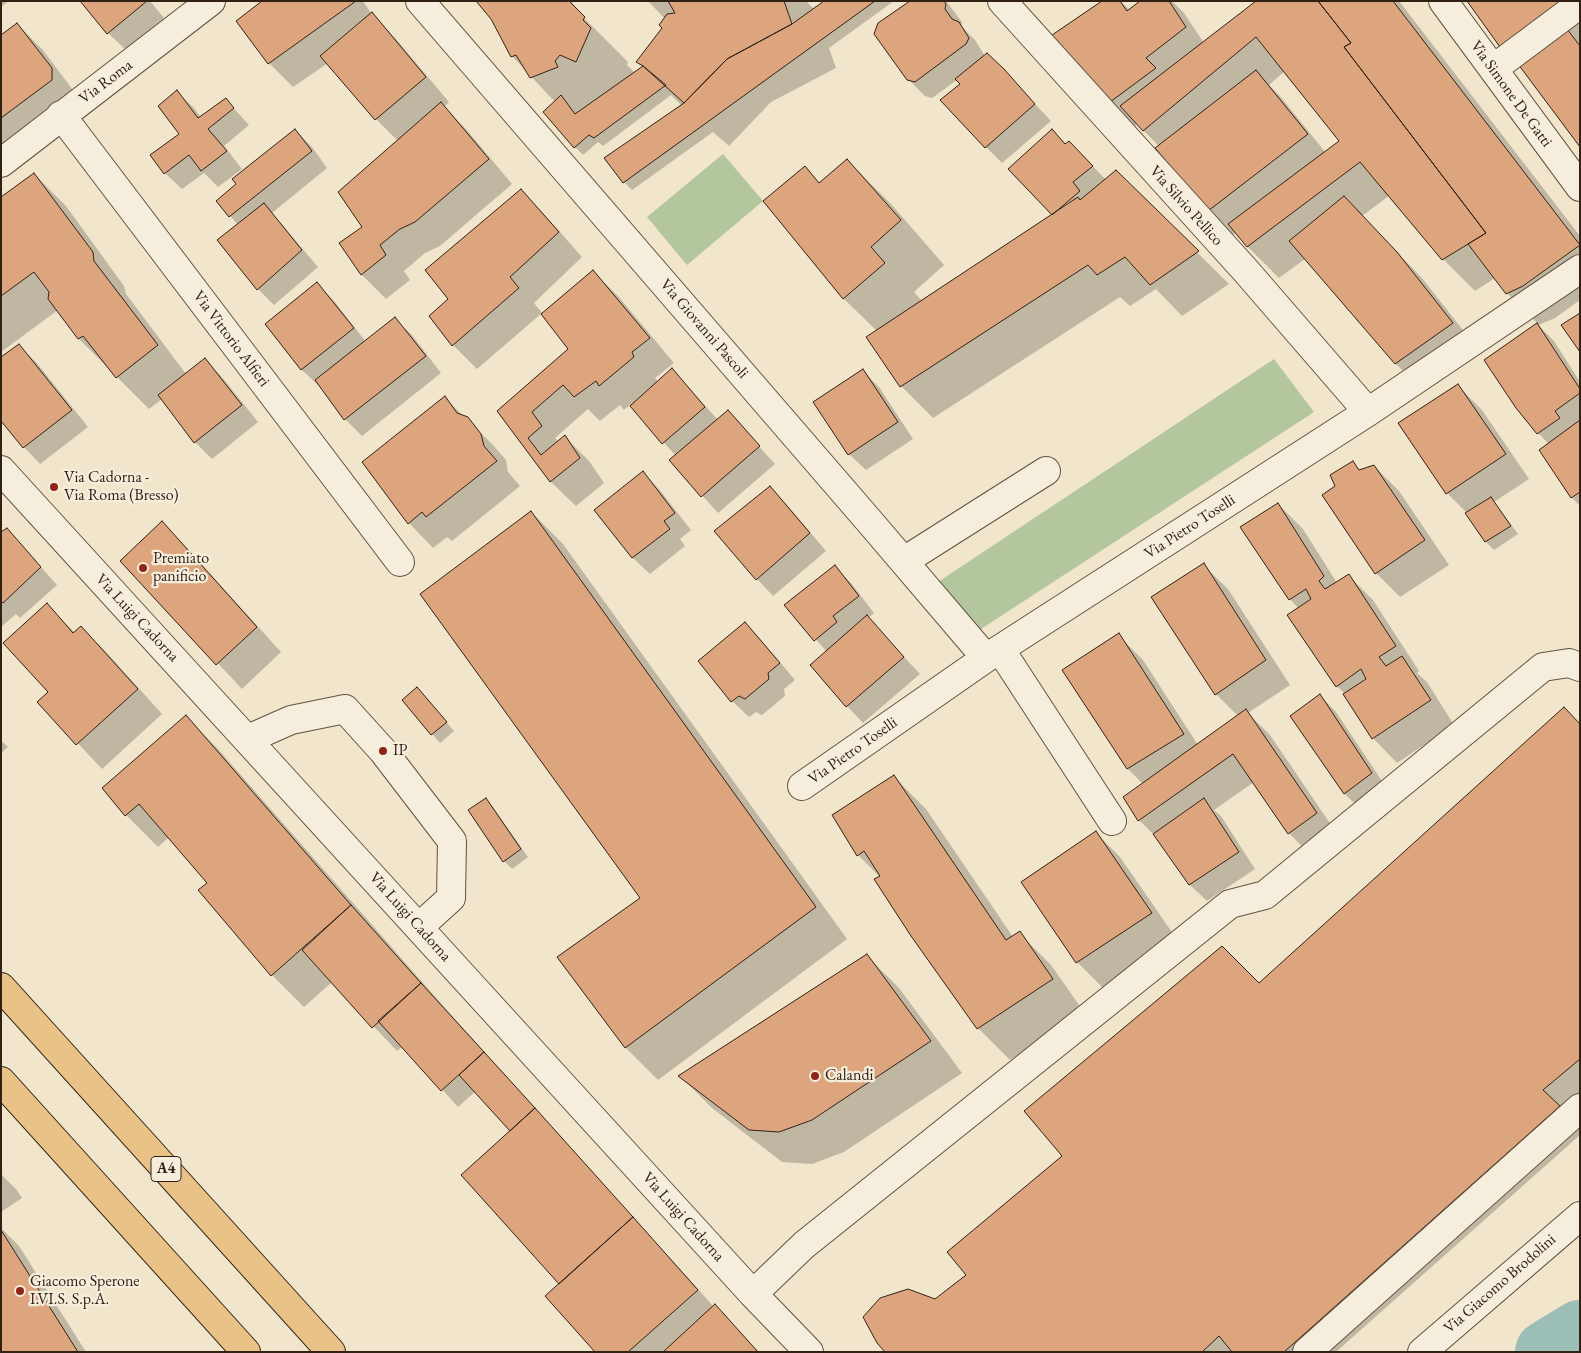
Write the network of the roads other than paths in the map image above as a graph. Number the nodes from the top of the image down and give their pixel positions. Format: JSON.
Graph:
{"nodes":[{"id":1,"x":211,"y":1,"type":"edge"},
{"id":2,"x":420,"y":1,"type":"edge"},
{"id":3,"x":1002,"y":1,"type":"edge"},
{"id":4,"x":1443,"y":1,"type":"edge"},
{"id":5,"x":1580,"y":4,"type":"edge"},
{"id":6,"x":1493,"y":69,"type":"junction"},
{"id":7,"x":62,"y":115,"type":"junction"},
{"id":8,"x":1,"y":163,"type":"edge"},
{"id":9,"x":1580,"y":187,"type":"edge"},
{"id":10,"x":1580,"y":269,"type":"edge"},
{"id":11,"x":1368,"y":412,"type":"junction"},
{"id":12,"x":1046,"y":471,"type":"dead end"},
{"id":13,"x":5,"y":480,"type":"edge"},
{"id":14,"x":904,"y":561,"type":"junction"},
{"id":15,"x":400,"y":562,"type":"dead end"},
{"id":16,"x":993,"y":653,"type":"junction"},
{"id":17,"x":1580,"y":667,"type":"edge"},
{"id":18,"x":248,"y":739,"type":"junction"},
{"id":19,"x":802,"y":786,"type":"dead end"},
{"id":20,"x":1112,"y":821,"type":"dead end"},
{"id":21,"x":419,"y":927,"type":"junction"},
{"id":22,"x":1,"y":987,"type":"edge"},
{"id":23,"x":1,"y":1081,"type":"edge"},
{"id":24,"x":1580,"y":1108,"type":"edge"},
{"id":25,"x":1580,"y":1216,"type":"edge"},
{"id":26,"x":753,"y":1294,"type":"junction"},
{"id":27,"x":246,"y":1352,"type":"edge"},
{"id":28,"x":331,"y":1352,"type":"edge"},
{"id":29,"x":809,"y":1352,"type":"edge"},
{"id":30,"x":1307,"y":1352,"type":"edge"},
{"id":31,"x":1422,"y":1352,"type":"edge"}],
"edges":[{"from":1,"to":7,"type":"street","name":"Via Roma"},
{"from":2,"to":14,"type":"street","name":"Via Giovanni Pascoli"},
{"from":3,"to":11,"type":"street","name":"Via Silvio Pellico"},
{"from":4,"to":6,"type":"street","name":"Via Simone De Gatti"},
{"from":5,"to":6,"type":"street"},
{"from":6,"to":9,"type":"street","name":"Via Simone De Gatti"},
{"from":7,"to":8,"type":"street","name":"Via Roma"},
{"from":7,"to":15,"type":"street","name":"Via Vittorio Alfieri"},
{"from":10,"to":11,"type":"street","name":"Via Pietro Toselli"},
{"from":11,"to":16,"type":"street","name":"Via Pietro Toselli"},
{"from":12,"to":14,"type":"street"},
{"from":13,"to":18,"type":"street","name":"Via Luigi Cadorna"},
{"from":14,"to":16,"type":"street","name":"Via Giovanni Pascoli"},
{"from":16,"to":19,"type":"street","name":"Via Pietro Toselli"},
{"from":16,"to":20,"type":"street","name":"Via Giovanni Pascoli"},
{"from":17,"to":26,"type":"street"},
{"from":18,"to":21,"type":"street","name":"Via Luigi Cadorna"},
{"from":18,"to":21,"type":"street"},
{"from":21,"to":26,"type":"street","name":"Via Luigi Cadorna"},
{"from":22,"to":28,"type":"highway","number":"A4"},
{"from":23,"to":27,"type":"highway"},
{"from":24,"to":30,"type":"street"},
{"from":25,"to":31,"type":"street","name":"Via Giacomo Brodolini"},
{"from":26,"to":29,"type":"street","name":"Via Luigi Cadorna"}]}
